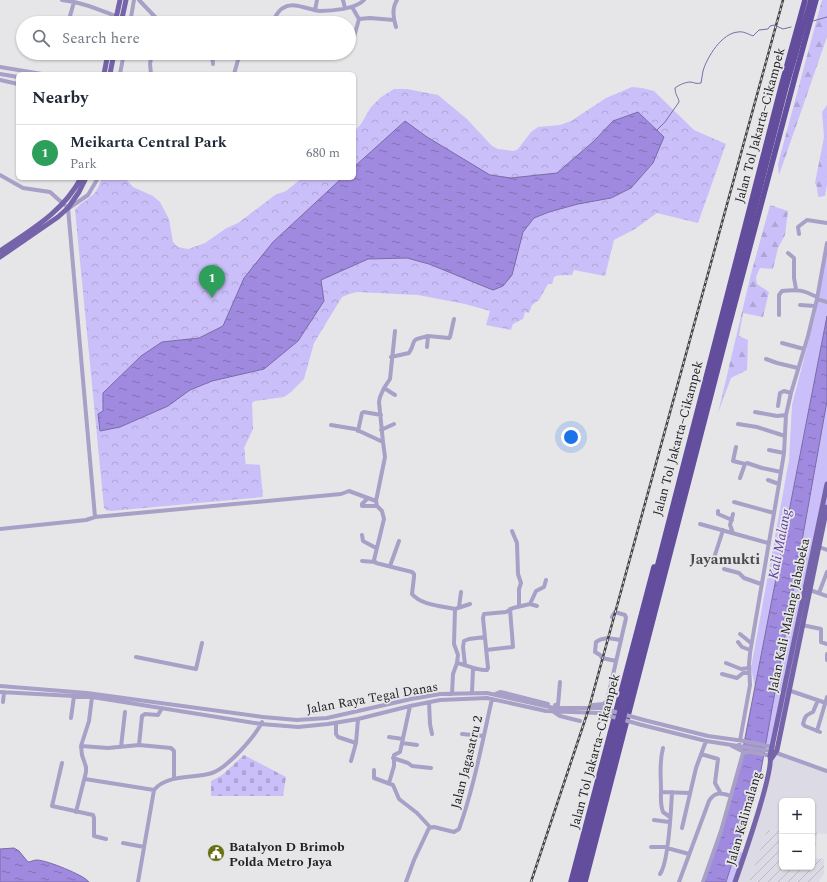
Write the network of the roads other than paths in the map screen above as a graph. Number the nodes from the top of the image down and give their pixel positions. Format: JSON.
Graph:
{"nodes":[{"id":1,"x":62,"y":0,"type":"edge"},
{"id":2,"x":120,"y":0,"type":"edge"},
{"id":3,"x":126,"y":0,"type":"edge"},
{"id":4,"x":134,"y":0,"type":"edge"},
{"id":5,"x":139,"y":0,"type":"edge"},
{"id":6,"x":317,"y":0,"type":"edge"},
{"id":7,"x":343,"y":0,"type":"edge"},
{"id":8,"x":364,"y":0,"type":"edge"},
{"id":9,"x":397,"y":0,"type":"edge"},
{"id":10,"x":804,"y":0,"type":"edge"},
{"id":11,"x":811,"y":0,"type":"edge"},
{"id":12,"x":816,"y":0,"type":"edge"},
{"id":13,"x":74,"y":2,"type":"junction"},
{"id":14,"x":352,"y":7,"type":"junction"},
{"id":15,"x":345,"y":8,"type":"junction"},
{"id":16,"x":315,"y":10,"type":"junction"},
{"id":17,"x":70,"y":16,"type":"edge"},
{"id":18,"x":116,"y":16,"type":"joint"},
{"id":19,"x":123,"y":16,"type":"edge"},
{"id":20,"x":131,"y":16,"type":"edge"},
{"id":21,"x":153,"y":16,"type":"edge"},
{"id":22,"x":276,"y":16,"type":"edge"},
{"id":23,"x":359,"y":19,"type":"junction"},
{"id":24,"x":394,"y":20,"type":"junction"},
{"id":25,"x":396,"y":27,"type":"dead end"},
{"id":26,"x":356,"y":30,"type":"edge"},
{"id":27,"x":107,"y":60,"type":"edge"},
{"id":28,"x":113,"y":60,"type":"edge"},
{"id":29,"x":123,"y":60,"type":"edge"},
{"id":30,"x":151,"y":60,"type":"edge"},
{"id":31,"x":213,"y":60,"type":"edge"},
{"id":32,"x":238,"y":60,"type":"edge"},
{"id":33,"x":213,"y":64,"type":"dead end"},
{"id":34,"x":0,"y":66,"type":"edge"},
{"id":35,"x":32,"y":72,"type":"edge"},
{"id":36,"x":104,"y":72,"type":"edge"},
{"id":37,"x":110,"y":72,"type":"edge"},
{"id":38,"x":120,"y":72,"type":"edge"},
{"id":39,"x":151,"y":72,"type":"edge"},
{"id":40,"x":235,"y":72,"type":"edge"},
{"id":41,"x":0,"y":74,"type":"edge"},
{"id":42,"x":16,"y":77,"type":"edge"},
{"id":43,"x":0,"y":80,"type":"edge"},
{"id":44,"x":16,"y":84,"type":"edge"},
{"id":45,"x":0,"y":175,"type":"edge"},
{"id":46,"x":80,"y":180,"type":"edge"},
{"id":47,"x":85,"y":180,"type":"edge"},
{"id":48,"x":97,"y":180,"type":"edge"},
{"id":49,"x":64,"y":203,"type":"junction"},
{"id":50,"x":68,"y":208,"type":"junction"},
{"id":51,"x":827,"y":223,"type":"edge"},
{"id":52,"x":799,"y":234,"type":"dead end"},
{"id":53,"x":827,"y":244,"type":"edge"},
{"id":54,"x":0,"y":251,"type":"edge"},
{"id":55,"x":788,"y":253,"type":"dead end"},
{"id":56,"x":0,"y":257,"type":"edge"},
{"id":57,"x":796,"y":289,"type":"junction"},
{"id":58,"x":817,"y":298,"type":"junction"},
{"id":59,"x":827,"y":302,"type":"edge"},
{"id":60,"x":800,"y":305,"type":"dead end"},
{"id":61,"x":815,"y":306,"type":"junction"},
{"id":62,"x":779,"y":315,"type":"dead end"},
{"id":63,"x":454,"y":319,"type":"dead end"},
{"id":64,"x":394,"y":331,"type":"dead end"},
{"id":65,"x":428,"y":336,"type":"junction"},
{"id":66,"x":782,"y":343,"type":"dead end"},
{"id":67,"x":427,"y":346,"type":"dead end"},
{"id":68,"x":804,"y":349,"type":"junction"},
{"id":69,"x":391,"y":357,"type":"junction"},
{"id":70,"x":766,"y":359,"type":"dead end"},
{"id":71,"x":798,"y":368,"type":"junction"},
{"id":72,"x":384,"y":388,"type":"junction"},
{"id":73,"x":791,"y":393,"type":"junction"},
{"id":74,"x":395,"y":396,"type":"dead end"},
{"id":75,"x":778,"y":406,"type":"dead end"},
{"id":76,"x":755,"y":412,"type":"dead end"},
{"id":77,"x":381,"y":415,"type":"junction"},
{"id":78,"x":786,"y":415,"type":"junction"},
{"id":79,"x":394,"y":424,"type":"dead end"},
{"id":80,"x":738,"y":424,"type":"dead end"},
{"id":81,"x":331,"y":425,"type":"dead end"},
{"id":82,"x":382,"y":430,"type":"junction"},
{"id":83,"x":358,"y":431,"type":"junction"},
{"id":84,"x":785,"y":436,"type":"junction"},
{"id":85,"x":383,"y":442,"type":"junction"},
{"id":86,"x":736,"y":447,"type":"dead end"},
{"id":87,"x":769,"y":450,"type":"dead end"},
{"id":88,"x":784,"y":453,"type":"junction"},
{"id":89,"x":744,"y":464,"type":"junction"},
{"id":90,"x":781,"y":472,"type":"junction"},
{"id":91,"x":740,"y":478,"type":"dead end"},
{"id":92,"x":768,"y":480,"type":"dead end"},
{"id":93,"x":779,"y":484,"type":"junction"},
{"id":94,"x":827,"y":484,"type":"edge"},
{"id":95,"x":368,"y":498,"type":"junction"},
{"id":96,"x":734,"y":502,"type":"dead end"},
{"id":97,"x":376,"y":504,"type":"junction"},
{"id":98,"x":827,"y":507,"type":"edge"},
{"id":99,"x":718,"y":512,"type":"dead end"},
{"id":100,"x":774,"y":513,"type":"junction"},
{"id":101,"x":733,"y":514,"type":"dead end"},
{"id":102,"x":96,"y":517,"type":"junction"},
{"id":103,"x":732,"y":520,"type":"junction"},
{"id":104,"x":700,"y":524,"type":"dead end"},
{"id":105,"x":0,"y":529,"type":"edge"},
{"id":106,"x":723,"y":530,"type":"junction"},
{"id":107,"x":512,"y":531,"type":"dead end"},
{"id":108,"x":733,"y":533,"type":"junction"},
{"id":109,"x":362,"y":535,"type":"dead end"},
{"id":110,"x":399,"y":541,"type":"dead end"},
{"id":111,"x":768,"y":543,"type":"junction"},
{"id":112,"x":819,"y":546,"type":"junction"},
{"id":113,"x":376,"y":548,"type":"junction"},
{"id":114,"x":827,"y":550,"type":"edge"},
{"id":115,"x":714,"y":558,"type":"dead end"},
{"id":116,"x":362,"y":561,"type":"dead end"},
{"id":117,"x":375,"y":562,"type":"junction"},
{"id":118,"x":390,"y":566,"type":"junction"},
{"id":119,"x":724,"y":569,"type":"dead end"},
{"id":120,"x":827,"y":572,"type":"edge"},
{"id":121,"x":546,"y":580,"type":"dead end"},
{"id":122,"x":761,"y":584,"type":"junction"},
{"id":123,"x":810,"y":590,"type":"junction"},
{"id":124,"x":461,"y":592,"type":"dead end"},
{"id":125,"x":819,"y":593,"type":"junction"},
{"id":126,"x":827,"y":596,"type":"edge"},
{"id":127,"x":470,"y":604,"type":"dead end"},
{"id":128,"x":530,"y":604,"type":"junction"},
{"id":129,"x":519,"y":606,"type":"junction"},
{"id":130,"x":537,"y":606,"type":"dead end"},
{"id":131,"x":457,"y":608,"type":"junction"},
{"id":132,"x":510,"y":609,"type":"junction"},
{"id":133,"x":612,"y":617,"type":"dead end"},
{"id":134,"x":802,"y":625,"type":"junction"},
{"id":135,"x":740,"y":634,"type":"dead end"},
{"id":136,"x":485,"y":637,"type":"junction"},
{"id":137,"x":621,"y":640,"type":"junction"},
{"id":138,"x":738,"y":642,"type":"dead end"},
{"id":139,"x":202,"y":643,"type":"dead end"},
{"id":140,"x":751,"y":644,"type":"junction"},
{"id":141,"x":827,"y":644,"type":"edge"},
{"id":142,"x":486,"y":650,"type":"junction"},
{"id":143,"x":750,"y":650,"type":"junction"},
{"id":144,"x":827,"y":654,"type":"edge"},
{"id":145,"x":136,"y":657,"type":"dead end"},
{"id":146,"x":827,"y":660,"type":"edge"},
{"id":147,"x":616,"y":661,"type":"junction"},
{"id":148,"x":458,"y":663,"type":"junction"},
{"id":149,"x":726,"y":663,"type":"dead end"},
{"id":150,"x":465,"y":665,"type":"junction"},
{"id":151,"x":473,"y":669,"type":"junction"},
{"id":152,"x":749,"y":670,"type":"junction"},
{"id":153,"x":722,"y":674,"type":"dead end"},
{"id":154,"x":560,"y":682,"type":"dead end"},
{"id":155,"x":0,"y":686,"type":"edge"},
{"id":156,"x":786,"y":690,"type":"junction"},
{"id":157,"x":2,"y":692,"type":"edge"},
{"id":158,"x":452,"y":694,"type":"junction"},
{"id":159,"x":472,"y":694,"type":"junction"},
{"id":160,"x":494,"y":694,"type":"junction"},
{"id":161,"x":87,"y":695,"type":"junction"},
{"id":162,"x":74,"y":696,"type":"junction"},
{"id":163,"x":92,"y":697,"type":"junction"},
{"id":164,"x":827,"y":697,"type":"edge"},
{"id":165,"x":492,"y":699,"type":"junction"},
{"id":166,"x":818,"y":700,"type":"junction"},
{"id":167,"x":3,"y":702,"type":"dead end"},
{"id":168,"x":429,"y":702,"type":"junction"},
{"id":169,"x":826,"y":703,"type":"junction"},
{"id":170,"x":558,"y":705,"type":"junction"},
{"id":171,"x":410,"y":706,"type":"junction"},
{"id":172,"x":162,"y":708,"type":"junction"},
{"id":173,"x":125,"y":712,"type":"dead end"},
{"id":174,"x":553,"y":712,"type":"junction"},
{"id":175,"x":263,"y":717,"type":"junction"},
{"id":176,"x":71,"y":718,"type":"dead end"},
{"id":177,"x":358,"y":719,"type":"junction"},
{"id":178,"x":580,"y":721,"type":"dead end"},
{"id":179,"x":336,"y":723,"type":"junction"},
{"id":180,"x":261,"y":724,"type":"junction"},
{"id":181,"x":432,"y":734,"type":"dead end"},
{"id":182,"x":462,"y":734,"type":"dead end"},
{"id":183,"x":483,"y":736,"type":"junction"},
{"id":184,"x":389,"y":737,"type":"dead end"},
{"id":185,"x":402,"y":741,"type":"junction"},
{"id":186,"x":706,"y":741,"type":"junction"},
{"id":187,"x":742,"y":741,"type":"junction"},
{"id":188,"x":356,"y":743,"type":"junction"},
{"id":189,"x":139,"y":745,"type":"junction"},
{"id":190,"x":417,"y":745,"type":"dead end"},
{"id":191,"x":730,"y":745,"type":"junction"},
{"id":192,"x":81,"y":746,"type":"junction"},
{"id":193,"x":741,"y":746,"type":"junction"},
{"id":194,"x":121,"y":747,"type":"junction"},
{"id":195,"x":662,"y":748,"type":"dead end"},
{"id":196,"x":744,"y":752,"type":"junction"},
{"id":197,"x":772,"y":752,"type":"junction"},
{"id":198,"x":701,"y":754,"type":"junction"},
{"id":199,"x":393,"y":758,"type":"junction"},
{"id":200,"x":351,"y":760,"type":"dead end"},
{"id":201,"x":62,"y":763,"type":"dead end"},
{"id":202,"x":431,"y":768,"type":"dead end"},
{"id":203,"x":374,"y":770,"type":"dead end"},
{"id":204,"x":827,"y":771,"type":"edge"},
{"id":205,"x":85,"y":779,"type":"junction"},
{"id":206,"x":174,"y":779,"type":"junction"},
{"id":207,"x":389,"y":783,"type":"junction"},
{"id":208,"x":154,"y":790,"type":"junction"},
{"id":209,"x":661,"y":792,"type":"junction"},
{"id":210,"x":672,"y":792,"type":"junction"},
{"id":211,"x":720,"y":792,"type":"junction"},
{"id":212,"x":690,"y":793,"type":"junction"},
{"id":213,"x":731,"y":796,"type":"junction"},
{"id":214,"x":76,"y":812,"type":"junction"},
{"id":215,"x":670,"y":817,"type":"junction"},
{"id":216,"x":654,"y":820,"type":"dead end"},
{"id":217,"x":669,"y":822,"type":"junction"},
{"id":218,"x":430,"y":827,"type":"junction"},
{"id":219,"x":682,"y":828,"type":"dead end"},
{"id":220,"x":106,"y":839,"type":"dead end"},
{"id":221,"x":123,"y":843,"type":"dead end"},
{"id":222,"x":144,"y":846,"type":"junction"},
{"id":223,"x":651,"y":847,"type":"dead end"},
{"id":224,"x":667,"y":848,"type":"junction"},
{"id":225,"x":689,"y":854,"type":"junction"},
{"id":226,"x":577,"y":859,"type":"junction"},
{"id":227,"x":660,"y":874,"type":"dead end"},
{"id":228,"x":138,"y":882,"type":"edge"},
{"id":229,"x":406,"y":882,"type":"edge"},
{"id":230,"x":568,"y":882,"type":"edge"},
{"id":231,"x":571,"y":882,"type":"edge"},
{"id":232,"x":576,"y":882,"type":"edge"},
{"id":233,"x":581,"y":882,"type":"edge"},
{"id":234,"x":585,"y":882,"type":"edge"},
{"id":235,"x":679,"y":882,"type":"edge"},
{"id":236,"x":703,"y":882,"type":"edge"},
{"id":237,"x":735,"y":882,"type":"edge"}],
"edges":[{"from":1,"to":13,"type":"street"},
{"from":2,"to":18,"type":"main road"},
{"from":3,"to":19,"type":"main road"},
{"from":4,"to":20,"type":"street"},
{"from":5,"to":21,"type":"street"},
{"from":6,"to":16,"type":"street"},
{"from":7,"to":15,"type":"street"},
{"from":8,"to":14,"type":"street"},
{"from":9,"to":24,"type":"street"},
{"from":10,"to":226,"type":"highway","name":"Jalan Tol Jakarta–Cikampek"},
{"from":10,"to":232,"type":"highway","bridge":true},
{"from":11,"to":233,"type":"highway","bridge":true},
{"from":12,"to":234,"type":"highway","name":"Jalan Tol Jakarta–Cikampek"},
{"from":13,"to":17,"type":"street"},
{"from":13,"to":18,"type":"street"},
{"from":14,"to":15,"type":"street"},
{"from":14,"to":23,"type":"street"},
{"from":15,"to":16,"type":"street"},
{"from":16,"to":22,"type":"street"},
{"from":23,"to":24,"type":"street"},
{"from":23,"to":26,"type":"street"},
{"from":24,"to":25,"type":"street"},
{"from":27,"to":36,"type":"main road"},
{"from":28,"to":37,"type":"main road"},
{"from":29,"to":38,"type":"street"},
{"from":30,"to":39,"type":"street"},
{"from":31,"to":33,"type":"street"},
{"from":32,"to":40,"type":"street"},
{"from":34,"to":35,"type":"street"},
{"from":41,"to":42,"type":"street"},
{"from":43,"to":44,"type":"street"},
{"from":45,"to":49,"type":"street"},
{"from":46,"to":49,"type":"main road"},
{"from":47,"to":50,"type":"main road"},
{"from":48,"to":50,"type":"street"},
{"from":49,"to":50,"type":"street"},
{"from":49,"to":54,"type":"main road"},
{"from":50,"to":56,"type":"main road"},
{"from":50,"to":102,"type":"street"},
{"from":51,"to":52,"type":"street"},
{"from":53,"to":58,"type":"street"},
{"from":55,"to":57,"type":"street"},
{"from":57,"to":58,"type":"street"},
{"from":57,"to":62,"type":"street"},
{"from":58,"to":59,"type":"street"},
{"from":58,"to":61,"type":"street"},
{"from":60,"to":61,"type":"street"},
{"from":61,"to":68,"type":"street"},
{"from":63,"to":65,"type":"street"},
{"from":64,"to":69,"type":"street"},
{"from":65,"to":67,"type":"street"},
{"from":65,"to":69,"type":"street"},
{"from":66,"to":68,"type":"street"},
{"from":68,"to":71,"type":"street"},
{"from":69,"to":72,"type":"street"},
{"from":70,"to":71,"type":"street"},
{"from":71,"to":73,"type":"street"},
{"from":72,"to":74,"type":"street"},
{"from":72,"to":77,"type":"street"},
{"from":73,"to":75,"type":"street"},
{"from":73,"to":78,"type":"street"},
{"from":76,"to":78,"type":"street"},
{"from":77,"to":82,"type":"street"},
{"from":77,"to":83,"type":"street"},
{"from":78,"to":84,"type":"street"},
{"from":79,"to":82,"type":"street"},
{"from":80,"to":84,"type":"street"},
{"from":81,"to":83,"type":"street"},
{"from":82,"to":85,"type":"street"},
{"from":83,"to":85,"type":"street"},
{"from":84,"to":88,"type":"street"},
{"from":85,"to":97,"type":"street"},
{"from":86,"to":89,"type":"street"},
{"from":87,"to":88,"type":"street"},
{"from":88,"to":90,"type":"street"},
{"from":89,"to":90,"type":"street"},
{"from":89,"to":91,"type":"street"},
{"from":90,"to":93,"type":"street"},
{"from":92,"to":93,"type":"street"},
{"from":93,"to":100,"type":"street"},
{"from":94,"to":156,"type":"main road","name":"Jalan Kali Malang Jababeka"},
{"from":95,"to":97,"type":"street"},
{"from":95,"to":97,"type":"street"},
{"from":95,"to":102,"type":"street"},
{"from":96,"to":100,"type":"street"},
{"from":97,"to":113,"type":"street"},
{"from":98,"to":112,"type":"main road","name":"Jalan Kali Malang Jababeka"},
{"from":99,"to":103,"type":"street"},
{"from":100,"to":111,"type":"street"},
{"from":101,"to":103,"type":"street"},
{"from":102,"to":105,"type":"street"},
{"from":103,"to":108,"type":"street"},
{"from":104,"to":106,"type":"street"},
{"from":106,"to":108,"type":"street"},
{"from":106,"to":115,"type":"street"},
{"from":107,"to":129,"type":"street"},
{"from":108,"to":111,"type":"street"},
{"from":109,"to":113,"type":"street"},
{"from":110,"to":118,"type":"street"},
{"from":111,"to":122,"type":"street"},
{"from":112,"to":114,"type":"street"},
{"from":112,"to":123,"type":"main road","name":"Jalan Kali Malang Jababeka"},
{"from":113,"to":117,"type":"street"},
{"from":116,"to":117,"type":"street"},
{"from":117,"to":118,"type":"street"},
{"from":118,"to":131,"type":"street"},
{"from":119,"to":122,"type":"street"},
{"from":120,"to":125,"type":"street"},
{"from":121,"to":128,"type":"street"},
{"from":122,"to":140,"type":"street"},
{"from":123,"to":125,"type":"street"},
{"from":123,"to":134,"type":"main road","name":"Jalan Kali Malang Jababeka"},
{"from":124,"to":131,"type":"street"},
{"from":125,"to":126,"type":"street"},
{"from":127,"to":131,"type":"street"},
{"from":128,"to":129,"type":"street"},
{"from":128,"to":130,"type":"street"},
{"from":129,"to":132,"type":"street"},
{"from":131,"to":148,"type":"street"},
{"from":132,"to":136,"type":"street"},
{"from":132,"to":142,"type":"street"},
{"from":133,"to":137,"type":"street"},
{"from":134,"to":141,"type":"street"},
{"from":134,"to":156,"type":"main road","name":"Jalan Kali Malang Jababeka"},
{"from":135,"to":140,"type":"street"},
{"from":136,"to":142,"type":"street"},
{"from":136,"to":150,"type":"street"},
{"from":137,"to":147,"type":"street"},
{"from":137,"to":147,"type":"street"},
{"from":138,"to":143,"type":"street"},
{"from":139,"to":145,"type":"street"},
{"from":140,"to":143,"type":"street"},
{"from":142,"to":151,"type":"street"},
{"from":143,"to":152,"type":"street"},
{"from":144,"to":146,"type":"street"},
{"from":147,"to":170,"type":"street"},
{"from":148,"to":150,"type":"street"},
{"from":148,"to":158,"type":"street"},
{"from":149,"to":152,"type":"street"},
{"from":150,"to":151,"type":"street"},
{"from":151,"to":159,"type":"street"},
{"from":152,"to":153,"type":"street"},
{"from":152,"to":187,"type":"street"},
{"from":154,"to":170,"type":"street"},
{"from":155,"to":161,"type":"street","name":"Jalan Raya Tegal Danas"},
{"from":156,"to":166,"type":"street"},
{"from":156,"to":197,"type":"main road","name":"Jalan Kali Malang Jababeka"},
{"from":157,"to":162,"type":"street","name":"Jalan Raya Tegal Danas"},
{"from":157,"to":167,"type":"street"},
{"from":158,"to":159,"type":"street","name":"Jalan Raya Tegal Danas"},
{"from":158,"to":175,"type":"street","name":"Jalan Raya Tegal Danas"},
{"from":159,"to":160,"type":"street","name":"Jalan Raya Tegal Danas"},
{"from":160,"to":170,"type":"street"},
{"from":160,"to":187,"type":"street","name":"Jalan Raya Tegal Danas","bridge":true},
{"from":161,"to":162,"type":"street","name":"Jalan Raya Tegal Danas"},
{"from":161,"to":163,"type":"street","name":"Jalan Raya Tegal Danas"},
{"from":161,"to":175,"type":"street","name":"Jalan Raya Tegal Danas"},
{"from":162,"to":176,"type":"street"},
{"from":163,"to":172,"type":"street","name":"Jalan Raya Tegal Danas"},
{"from":163,"to":192,"type":"street"},
{"from":164,"to":169,"type":"street"},
{"from":165,"to":168,"type":"street","name":"Jalan Raya Tegal Danas"},
{"from":165,"to":174,"type":"street","name":"Jalan Raya Tegal Danas"},
{"from":165,"to":183,"type":"street","name":"Jalan Jagasatru 2"},
{"from":166,"to":169,"type":"street"},
{"from":166,"to":169,"type":"street"},
{"from":168,"to":171,"type":"street","name":"Jalan Raya Tegal Danas"},
{"from":168,"to":181,"type":"street"},
{"from":171,"to":177,"type":"street","name":"Jalan Raya Tegal Danas"},
{"from":171,"to":185,"type":"street"},
{"from":172,"to":180,"type":"street","name":"Jalan Raya Tegal Danas"},
{"from":172,"to":189,"type":"street"},
{"from":173,"to":194,"type":"street"},
{"from":174,"to":178,"type":"street"},
{"from":174,"to":186,"type":"street","name":"Jalan Raya Tegal Danas","bridge":true},
{"from":175,"to":180,"type":"street"},
{"from":177,"to":179,"type":"street","name":"Jalan Raya Tegal Danas"},
{"from":177,"to":188,"type":"street"},
{"from":179,"to":180,"type":"street","name":"Jalan Raya Tegal Danas"},
{"from":179,"to":188,"type":"street"},
{"from":180,"to":206,"type":"street"},
{"from":182,"to":183,"type":"street"},
{"from":183,"to":218,"type":"street","name":"Jalan Jagasatru 2"},
{"from":184,"to":185,"type":"street"},
{"from":185,"to":190,"type":"street"},
{"from":185,"to":199,"type":"street"},
{"from":186,"to":191,"type":"street","name":"Jalan Raya Tegal Danas"},
{"from":186,"to":198,"type":"street"},
{"from":187,"to":193,"type":"street"},
{"from":187,"to":197,"type":"street","name":"Jalan Raya Tegal Danas"},
{"from":188,"to":200,"type":"street"},
{"from":189,"to":194,"type":"street"},
{"from":189,"to":206,"type":"street"},
{"from":191,"to":193,"type":"street","name":"Jalan Raya Tegal Danas"},
{"from":191,"to":196,"type":"street"},
{"from":192,"to":194,"type":"street"},
{"from":192,"to":205,"type":"street"},
{"from":193,"to":197,"type":"street","name":"Jalan Raya Tegal Danas"},
{"from":195,"to":209,"type":"street"},
{"from":196,"to":197,"type":"street"},
{"from":196,"to":213,"type":"street"},
{"from":197,"to":204,"type":"street"},
{"from":197,"to":237,"type":"main road","name":"Jalan Kalimalang"},
{"from":198,"to":211,"type":"street"},
{"from":198,"to":212,"type":"street"},
{"from":199,"to":202,"type":"street"},
{"from":199,"to":207,"type":"street"},
{"from":201,"to":214,"type":"street"},
{"from":203,"to":207,"type":"street"},
{"from":205,"to":208,"type":"street"},
{"from":205,"to":214,"type":"street"},
{"from":206,"to":208,"type":"street"},
{"from":207,"to":218,"type":"street"},
{"from":208,"to":222,"type":"street"},
{"from":209,"to":210,"type":"street"},
{"from":209,"to":215,"type":"street"},
{"from":210,"to":212,"type":"street"},
{"from":210,"to":215,"type":"street"},
{"from":211,"to":213,"type":"street"},
{"from":211,"to":225,"type":"street"},
{"from":212,"to":219,"type":"street"},
{"from":213,"to":236,"type":"street"},
{"from":214,"to":220,"type":"street"},
{"from":215,"to":217,"type":"street"},
{"from":216,"to":217,"type":"street"},
{"from":217,"to":224,"type":"street"},
{"from":218,"to":229,"type":"street"},
{"from":221,"to":222,"type":"street"},
{"from":222,"to":228,"type":"street"},
{"from":223,"to":224,"type":"street"},
{"from":224,"to":225,"type":"street"},
{"from":224,"to":227,"type":"street"},
{"from":225,"to":235,"type":"street"},
{"from":226,"to":230,"type":"highway"},
{"from":226,"to":231,"type":"highway","name":"Jalan Tol Jakarta–Cikampek"}]}
